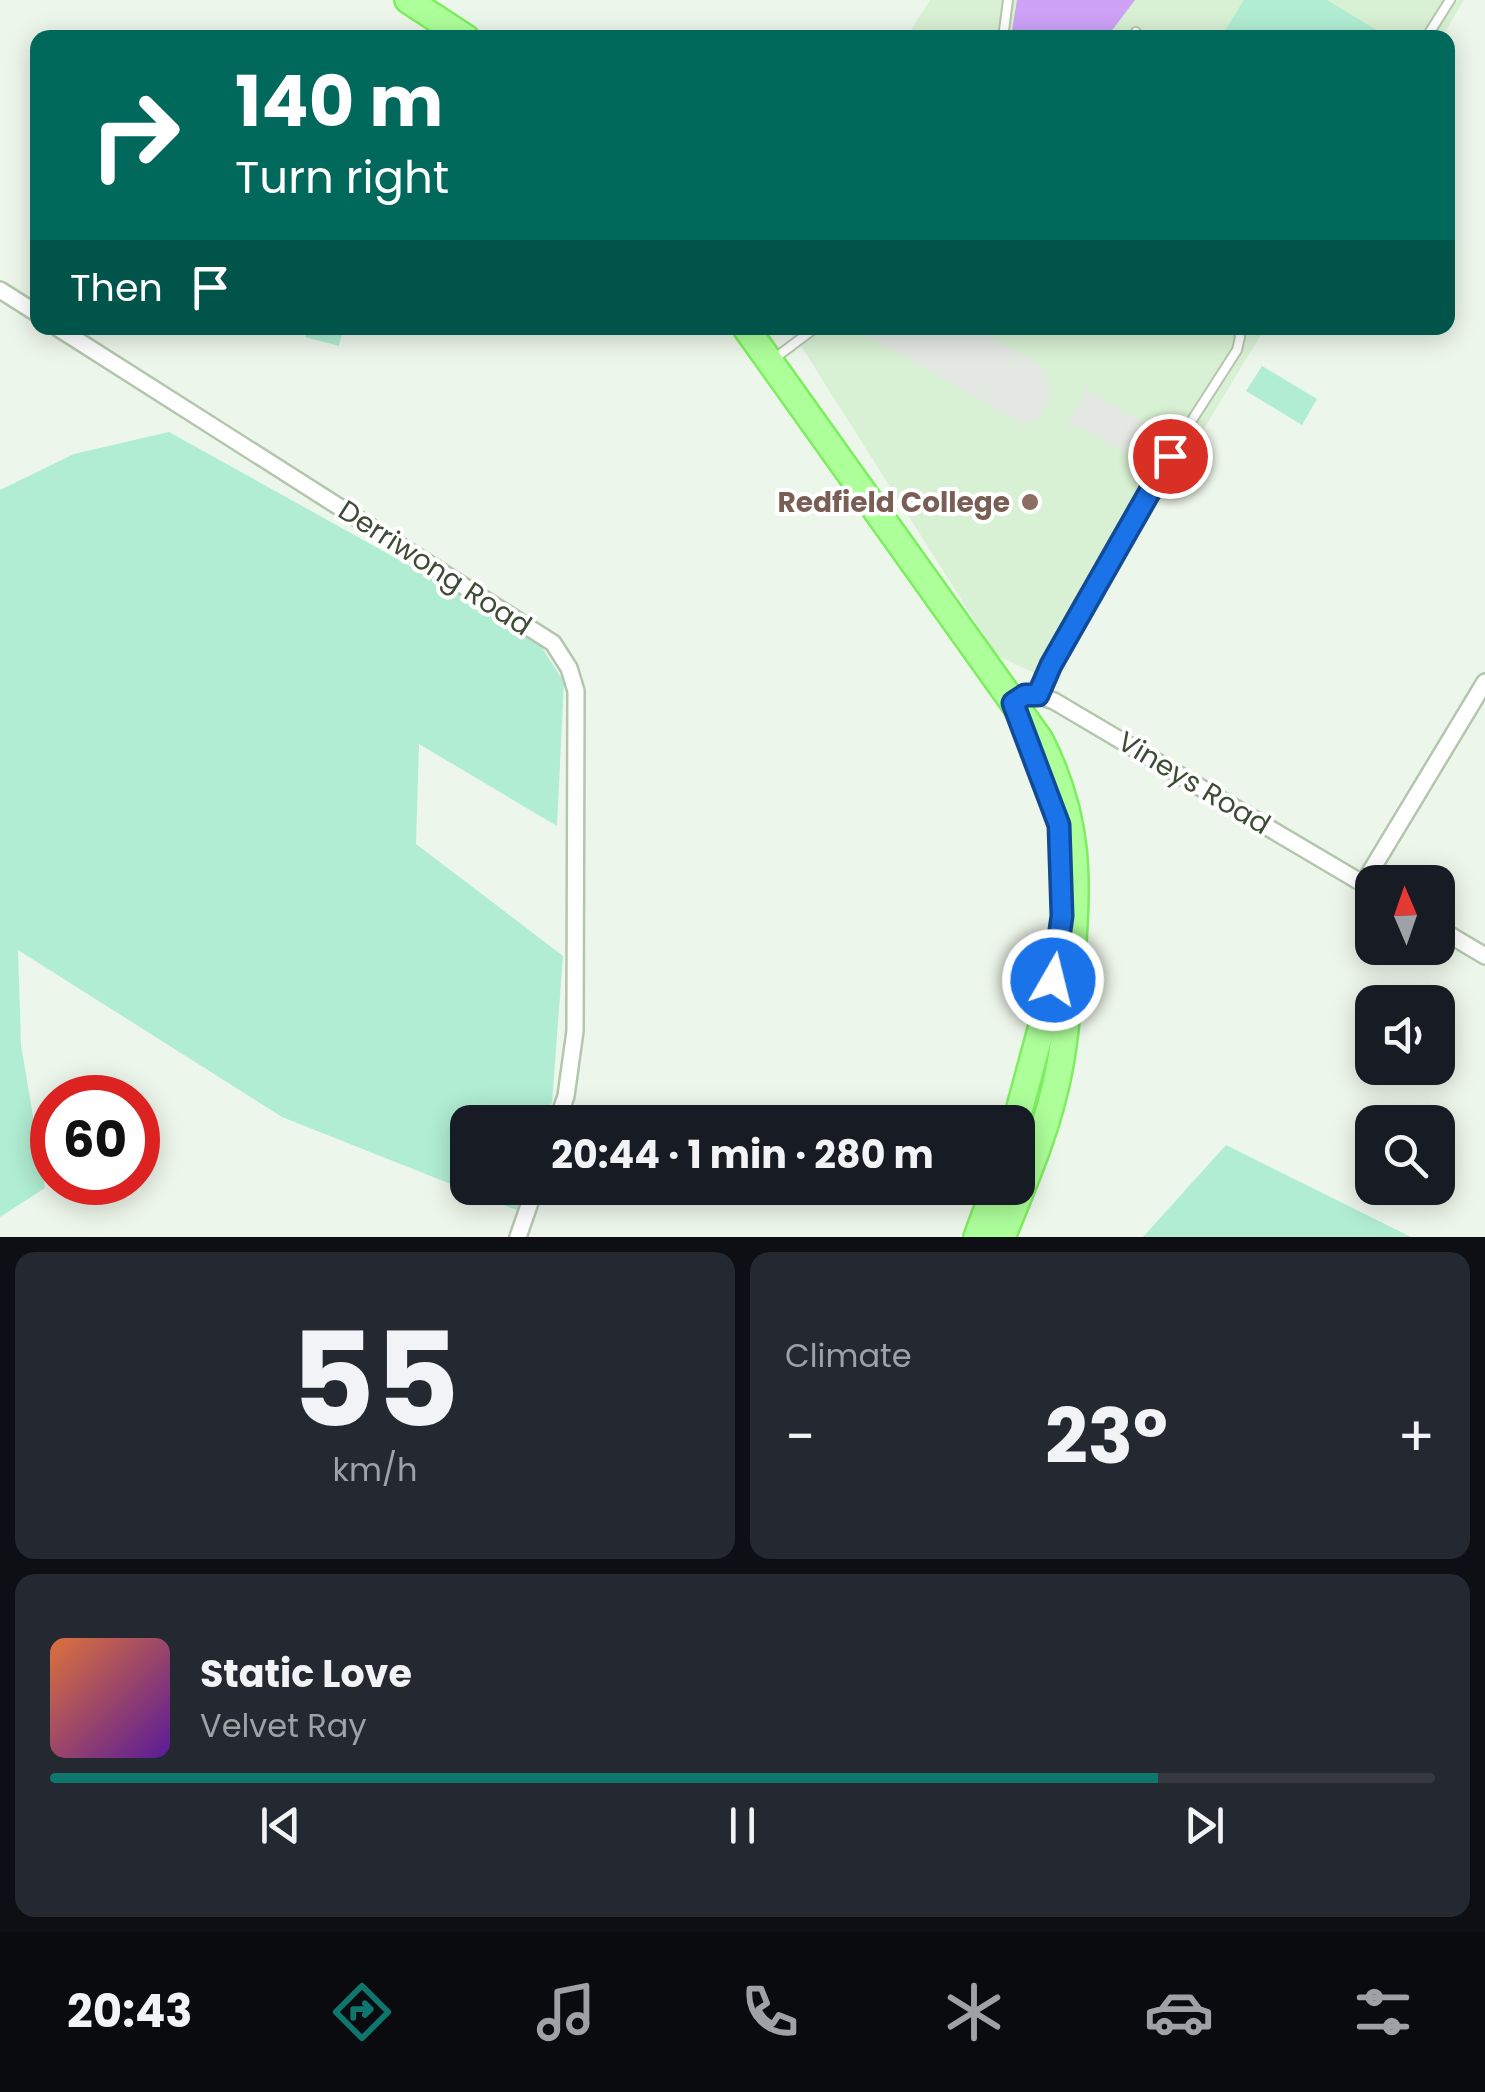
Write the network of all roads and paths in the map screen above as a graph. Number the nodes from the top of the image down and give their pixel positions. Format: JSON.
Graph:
{"nodes":[{"id":1,"x":408,"y":0,"type":"edge"},
{"id":2,"x":1008,"y":0,"type":"edge"},
{"id":3,"x":1450,"y":0,"type":"edge"},
{"id":4,"x":454,"y":30,"type":"edge"},
{"id":5,"x":1004,"y":30,"type":"edge"},
{"id":6,"x":1431,"y":30,"type":"edge"},
{"id":7,"x":0,"y":290,"type":"edge"},
{"id":8,"x":30,"y":309,"type":"edge"},
{"id":9,"x":69,"y":335,"type":"edge"},
{"id":10,"x":751,"y":335,"type":"edge"},
{"id":11,"x":806,"y":335,"type":"edge"},
{"id":12,"x":1239,"y":335,"type":"edge"},
{"id":13,"x":771,"y":361,"type":"junction"},
{"id":14,"x":1485,"y":682,"type":"edge"},
{"id":15,"x":1038,"y":695,"type":"junction"},
{"id":16,"x":1013,"y":703,"type":"junction"},
{"id":17,"x":1380,"y":865,"type":"edge"},
{"id":18,"x":1355,"y":878,"type":"edge"},
{"id":19,"x":1455,"y":938,"type":"edge"},
{"id":20,"x":1485,"y":956,"type":"edge"},
{"id":21,"x":563,"y":1105,"type":"edge"},
{"id":22,"x":1020,"y":1105,"type":"edge"},
{"id":23,"x":528,"y":1205,"type":"edge"},
{"id":24,"x":989,"y":1205,"type":"edge"},
{"id":25,"x":518,"y":1237,"type":"edge"},
{"id":26,"x":977,"y":1237,"type":"edge"},
{"id":27,"x":1002,"y":1237,"type":"edge"}],
"edges":[{"from":1,"to":4,"type":"main road"},
{"from":2,"to":5,"type":"lane"},
{"from":3,"to":6,"type":"lane"},
{"from":7,"to":8,"type":"street"},
{"from":9,"to":21,"type":"street","name":"Derriwong Road"},
{"from":10,"to":13,"type":"main road"},
{"from":11,"to":13,"type":"lane"},
{"from":12,"to":15,"type":"lane"},
{"from":13,"to":16,"type":"main road"},
{"from":14,"to":17,"type":"street"},
{"from":15,"to":16,"type":"street"},
{"from":15,"to":18,"type":"street","name":"Vineys Road"},
{"from":16,"to":22,"type":"main road"},
{"from":16,"to":27,"type":"main road"},
{"from":19,"to":20,"type":"street"},
{"from":23,"to":25,"type":"street"},
{"from":24,"to":26,"type":"main road"}]}
